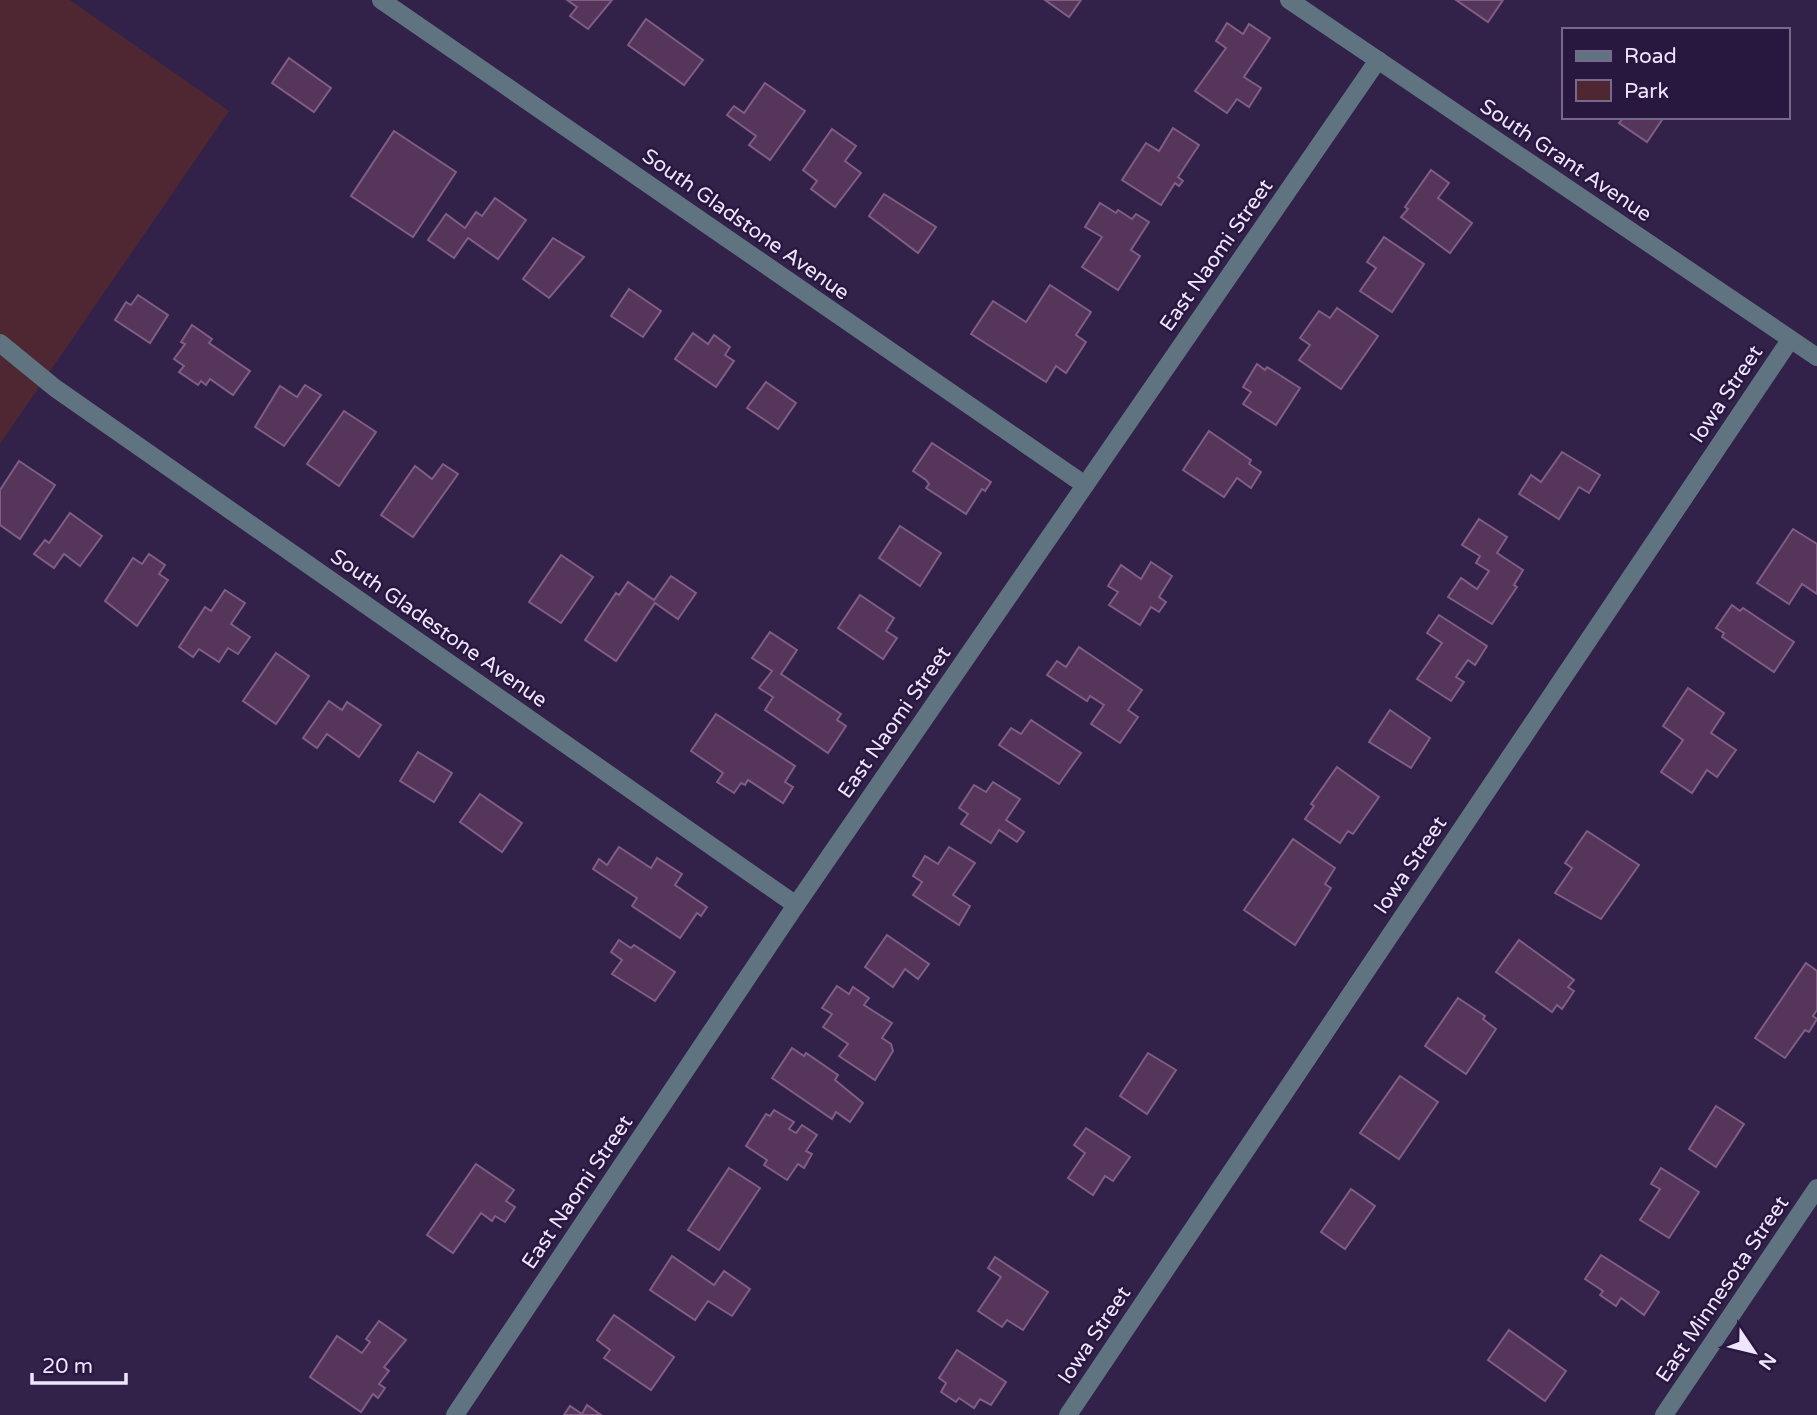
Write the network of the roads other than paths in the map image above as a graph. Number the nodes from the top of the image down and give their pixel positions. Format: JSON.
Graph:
{"nodes":[{"id":1,"x":381,"y":0,"type":"edge"},
{"id":2,"x":1289,"y":0,"type":"edge"},
{"id":3,"x":1378,"y":60,"type":"junction"},
{"id":4,"x":1790,"y":340,"type":"junction"},
{"id":5,"x":0,"y":344,"type":"edge"},
{"id":6,"x":1817,"y":357,"type":"edge"},
{"id":7,"x":1085,"y":485,"type":"junction"},
{"id":8,"x":796,"y":905,"type":"junction"},
{"id":9,"x":1817,"y":1188,"type":"edge"},
{"id":10,"x":455,"y":1415,"type":"edge"},
{"id":11,"x":1068,"y":1415,"type":"edge"},
{"id":12,"x":1664,"y":1415,"type":"edge"}],
"edges":[{"from":1,"to":7,"type":"street","name":"South Gladstone Avenue"},
{"from":2,"to":3,"type":"street","name":"South Grant Avenue"},
{"from":3,"to":4,"type":"street","name":"South Grant Avenue"},
{"from":3,"to":7,"type":"street","name":"East Naomi Street"},
{"from":4,"to":6,"type":"street","name":"South Grant Avenue"},
{"from":4,"to":11,"type":"street","name":"Iowa Street"},
{"from":5,"to":8,"type":"street","name":"South Gladestone Avenue"},
{"from":7,"to":8,"type":"street","name":"East Naomi Street"},
{"from":8,"to":10,"type":"street","name":"East Naomi Street"},
{"from":9,"to":12,"type":"street","name":"East Minnesota Street"}]}
